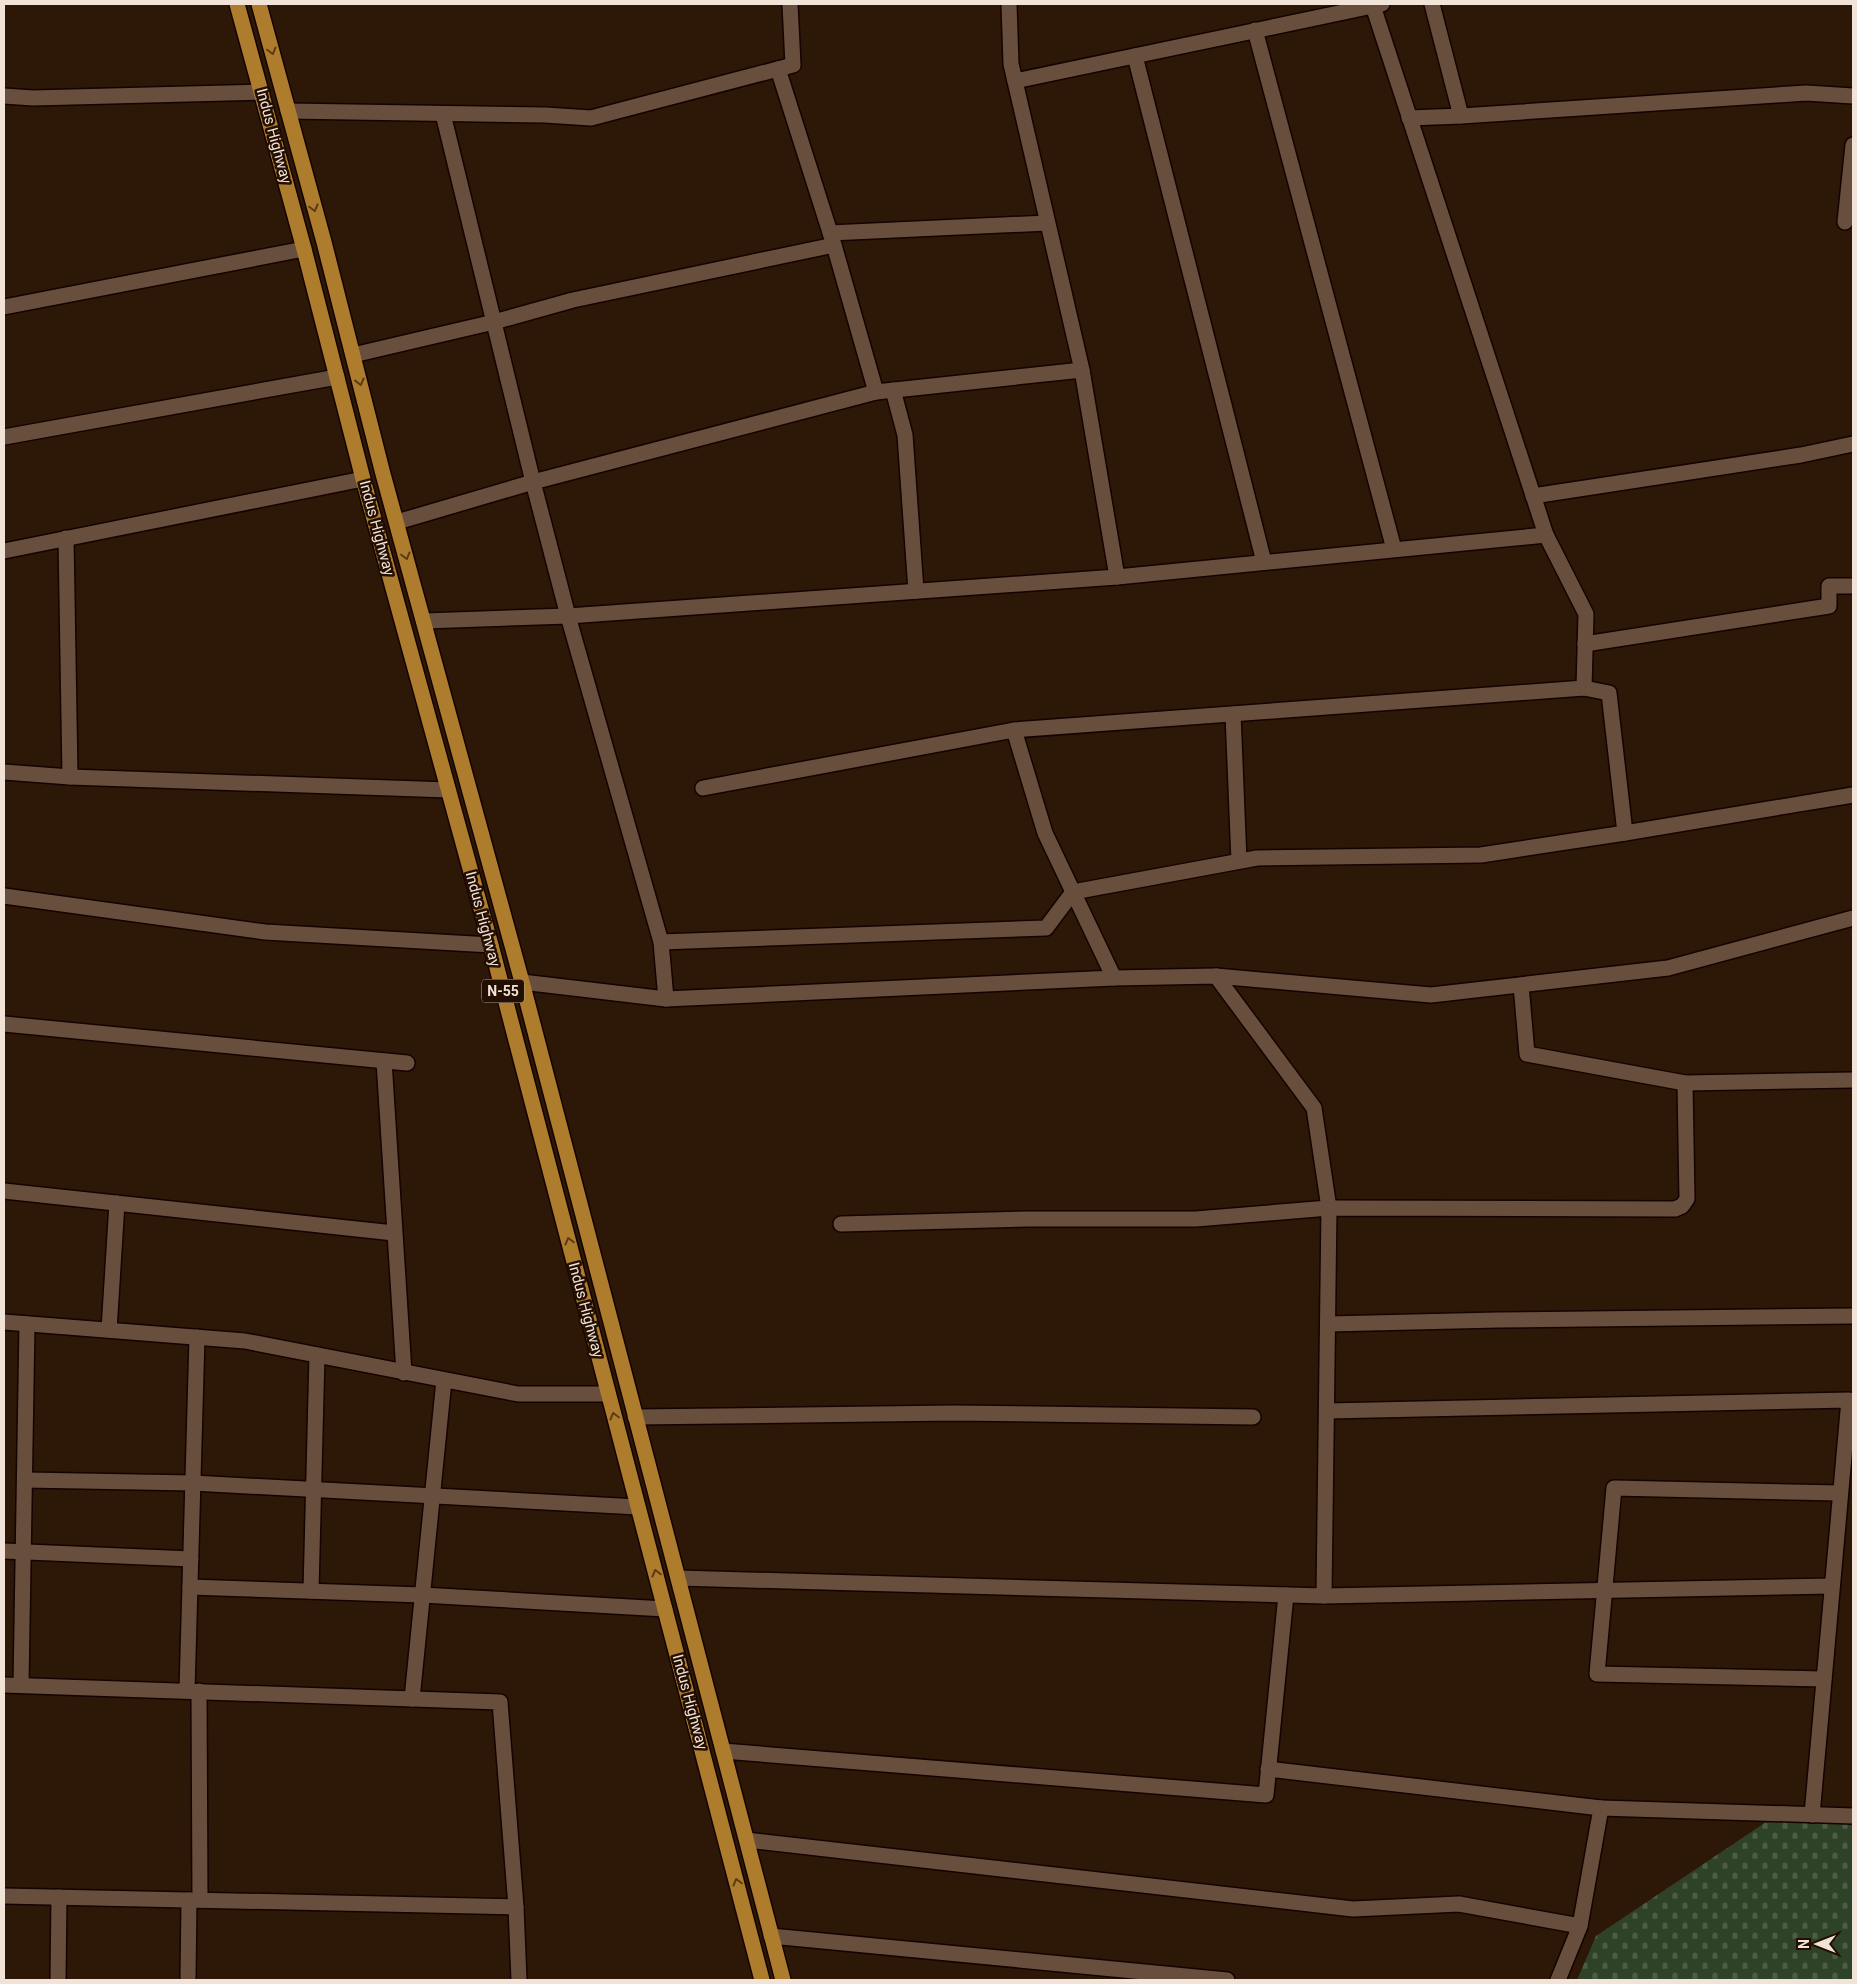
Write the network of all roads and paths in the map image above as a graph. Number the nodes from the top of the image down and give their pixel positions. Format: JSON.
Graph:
{"nodes":[{"id":1,"x":237,"y":4,"type":"edge"},
{"id":2,"x":259,"y":4,"type":"edge"},
{"id":3,"x":790,"y":4,"type":"edge"},
{"id":4,"x":1009,"y":4,"type":"edge"},
{"id":5,"x":1432,"y":4,"type":"edge"},
{"id":6,"x":1377,"y":5,"type":"edge"},
{"id":7,"x":1255,"y":30,"type":"junction"},
{"id":8,"x":1135,"y":56,"type":"junction"},
{"id":9,"x":778,"y":69,"type":"junction"},
{"id":10,"x":1014,"y":81,"type":"junction"},
{"id":11,"x":262,"y":92,"type":"junction"},
{"id":12,"x":4,"y":96,"type":"edge"},
{"id":13,"x":1853,"y":96,"type":"edge"},
{"id":14,"x":288,"y":111,"type":"junction"},
{"id":15,"x":443,"y":114,"type":"junction"},
{"id":16,"x":1460,"y":116,"type":"junction"},
{"id":17,"x":1409,"y":118,"type":"junction"},
{"id":18,"x":1853,"y":145,"type":"edge"},
{"id":19,"x":1845,"y":222,"type":"dead end"},
{"id":20,"x":1047,"y":223,"type":"junction"},
{"id":21,"x":832,"y":239,"type":"junction"},
{"id":22,"x":304,"y":249,"type":"junction"},
{"id":23,"x":4,"y":307,"type":"edge"},
{"id":24,"x":494,"y":322,"type":"junction"},
{"id":25,"x":353,"y":356,"type":"junction"},
{"id":26,"x":1082,"y":370,"type":"junction"},
{"id":27,"x":337,"y":377,"type":"junction"},
{"id":28,"x":894,"y":390,"type":"junction"},
{"id":29,"x":876,"y":392,"type":"junction"},
{"id":30,"x":4,"y":437,"type":"edge"},
{"id":31,"x":1853,"y":444,"type":"edge"},
{"id":32,"x":363,"y":479,"type":"junction"},
{"id":33,"x":533,"y":482,"type":"junction"},
{"id":34,"x":1533,"y":496,"type":"junction"},
{"id":35,"x":397,"y":522,"type":"junction"},
{"id":36,"x":1546,"y":535,"type":"junction"},
{"id":37,"x":66,"y":538,"type":"junction"},
{"id":38,"x":1394,"y":549,"type":"junction"},
{"id":39,"x":4,"y":551,"type":"edge"},
{"id":40,"x":1264,"y":562,"type":"junction"},
{"id":41,"x":1117,"y":577,"type":"junction"},
{"id":42,"x":1853,"y":586,"type":"edge"},
{"id":43,"x":916,"y":591,"type":"junction"},
{"id":44,"x":568,"y":616,"type":"junction"},
{"id":45,"x":424,"y":622,"type":"junction"},
{"id":46,"x":1585,"y":644,"type":"junction"},
{"id":47,"x":1584,"y":688,"type":"junction"},
{"id":48,"x":442,"y":690,"type":"junction"},
{"id":49,"x":422,"y":695,"type":"junction"},
{"id":50,"x":1233,"y":714,"type":"junction"},
{"id":51,"x":1014,"y":730,"type":"junction"},
{"id":52,"x":4,"y":772,"type":"edge"},
{"id":53,"x":70,"y":777,"type":"junction"},
{"id":54,"x":703,"y":788,"type":"dead end"},
{"id":55,"x":448,"y":790,"type":"junction"},
{"id":56,"x":1853,"y":795,"type":"edge"},
{"id":57,"x":476,"y":814,"type":"junction"},
{"id":58,"x":456,"y":819,"type":"junction"},
{"id":59,"x":1624,"y":833,"type":"junction"},
{"id":60,"x":1239,"y":861,"type":"junction"},
{"id":61,"x":1073,"y":892,"type":"junction"},
{"id":62,"x":4,"y":896,"type":"edge"},
{"id":63,"x":1853,"y":918,"type":"edge"},
{"id":64,"x":661,"y":942,"type":"junction"},
{"id":65,"x":491,"y":945,"type":"junction"},
{"id":66,"x":1216,"y":976,"type":"junction"},
{"id":67,"x":1114,"y":978,"type":"junction"},
{"id":68,"x":522,"y":982,"type":"junction"},
{"id":69,"x":1521,"y":984,"type":"junction"},
{"id":70,"x":666,"y":999,"type":"junction"},
{"id":71,"x":4,"y":1024,"type":"edge"},
{"id":72,"x":384,"y":1061,"type":"junction"},
{"id":73,"x":407,"y":1063,"type":"dead end"},
{"id":74,"x":1853,"y":1080,"type":"edge"},
{"id":75,"x":1685,"y":1083,"type":"junction"},
{"id":76,"x":570,"y":1166,"type":"junction"},
{"id":77,"x":550,"y":1172,"type":"junction"},
{"id":78,"x":4,"y":1191,"type":"edge"},
{"id":79,"x":116,"y":1203,"type":"junction"},
{"id":80,"x":1329,"y":1208,"type":"junction"},
{"id":81,"x":841,"y":1224,"type":"dead end"},
{"id":82,"x":394,"y":1233,"type":"junction"},
{"id":83,"x":1853,"y":1316,"type":"edge"},
{"id":84,"x":4,"y":1322,"type":"edge"},
{"id":85,"x":27,"y":1324,"type":"junction"},
{"id":86,"x":1328,"y":1324,"type":"junction"},
{"id":87,"x":109,"y":1330,"type":"junction"},
{"id":88,"x":197,"y":1338,"type":"junction"},
{"id":89,"x":618,"y":1351,"type":"junction"},
{"id":90,"x":317,"y":1356,"type":"junction"},
{"id":91,"x":598,"y":1357,"type":"junction"},
{"id":92,"x":404,"y":1373,"type":"junction"},
{"id":93,"x":444,"y":1380,"type":"junction"},
{"id":94,"x":608,"y":1394,"type":"junction"},
{"id":95,"x":1851,"y":1400,"type":"edge"},
{"id":96,"x":1327,"y":1411,"type":"junction"},
{"id":97,"x":635,"y":1417,"type":"junction"},
{"id":98,"x":1253,"y":1417,"type":"dead end"},
{"id":99,"x":25,"y":1480,"type":"junction"},
{"id":100,"x":193,"y":1483,"type":"junction"},
{"id":101,"x":313,"y":1489,"type":"junction"},
{"id":102,"x":1840,"y":1493,"type":"junction"},
{"id":103,"x":432,"y":1494,"type":"junction"},
{"id":104,"x":638,"y":1507,"type":"junction"},
{"id":105,"x":4,"y":1552,"type":"edge"},
{"id":106,"x":23,"y":1553,"type":"junction"},
{"id":107,"x":191,"y":1558,"type":"junction"},
{"id":108,"x":678,"y":1578,"type":"junction"},
{"id":109,"x":1832,"y":1586,"type":"junction"},
{"id":110,"x":190,"y":1587,"type":"junction"},
{"id":111,"x":1604,"y":1590,"type":"junction"},
{"id":112,"x":311,"y":1591,"type":"junction"},
{"id":113,"x":422,"y":1595,"type":"junction"},
{"id":114,"x":1286,"y":1595,"type":"junction"},
{"id":115,"x":1324,"y":1596,"type":"junction"},
{"id":116,"x":665,"y":1609,"type":"junction"},
{"id":117,"x":1824,"y":1678,"type":"junction"},
{"id":118,"x":4,"y":1685,"type":"edge"},
{"id":119,"x":21,"y":1685,"type":"junction"},
{"id":120,"x":193,"y":1691,"type":"junction"},
{"id":121,"x":412,"y":1699,"type":"junction"},
{"id":122,"x":724,"y":1751,"type":"junction"},
{"id":123,"x":1268,"y":1769,"type":"junction"},
{"id":124,"x":1601,"y":1808,"type":"junction"},
{"id":125,"x":1812,"y":1815,"type":"junction"},
{"id":126,"x":1853,"y":1816,"type":"edge"},
{"id":127,"x":747,"y":1840,"type":"junction"},
{"id":128,"x":4,"y":1896,"type":"edge"},
{"id":129,"x":59,"y":1897,"type":"junction"},
{"id":130,"x":195,"y":1900,"type":"junction"},
{"id":131,"x":516,"y":1907,"type":"junction"},
{"id":132,"x":764,"y":1910,"type":"junction"},
{"id":133,"x":745,"y":1915,"type":"junction"},
{"id":134,"x":1580,"y":1926,"type":"junction"},
{"id":135,"x":771,"y":1936,"type":"junction"},
{"id":136,"x":58,"y":1980,"type":"edge"},
{"id":137,"x":188,"y":1980,"type":"edge"},
{"id":138,"x":519,"y":1980,"type":"edge"},
{"id":139,"x":762,"y":1980,"type":"edge"},
{"id":140,"x":783,"y":1980,"type":"edge"},
{"id":141,"x":1227,"y":1980,"type":"edge"},
{"id":142,"x":1558,"y":1980,"type":"edge"}],
"edges":[{"from":1,"to":11,"type":"highway","name":"Indus Highway","number":"N-55"},
{"from":2,"to":14,"type":"highway","name":"Indus Highway","number":"N-55","one_way":true},
{"from":3,"to":9,"type":"street"},
{"from":4,"to":10,"type":"street"},
{"from":5,"to":16,"type":"street"},
{"from":6,"to":7,"type":"street"},
{"from":6,"to":17,"type":"street"},
{"from":7,"to":8,"type":"street"},
{"from":7,"to":38,"type":"street"},
{"from":8,"to":10,"type":"street"},
{"from":8,"to":40,"type":"street"},
{"from":9,"to":15,"type":"street"},
{"from":9,"to":21,"type":"street"},
{"from":10,"to":20,"type":"street"},
{"from":11,"to":12,"type":"street"},
{"from":11,"to":22,"type":"highway","name":"Indus Highway","number":"N-55"},
{"from":13,"to":16,"type":"street"},
{"from":14,"to":15,"type":"street"},
{"from":14,"to":25,"type":"highway","name":"Indus Highway","number":"N-55","one_way":true},
{"from":15,"to":24,"type":"street"},
{"from":16,"to":17,"type":"street"},
{"from":17,"to":34,"type":"street"},
{"from":18,"to":19,"type":"street"},
{"from":20,"to":21,"type":"street"},
{"from":20,"to":26,"type":"street"},
{"from":21,"to":24,"type":"street"},
{"from":21,"to":29,"type":"street"},
{"from":22,"to":23,"type":"street"},
{"from":22,"to":27,"type":"highway","name":"Indus Highway","number":"N-55"},
{"from":24,"to":25,"type":"street"},
{"from":24,"to":33,"type":"street"},
{"from":25,"to":35,"type":"highway","name":"Indus Highway","number":"N-55","one_way":true},
{"from":26,"to":28,"type":"street"},
{"from":26,"to":41,"type":"street"},
{"from":27,"to":30,"type":"street"},
{"from":27,"to":32,"type":"highway","name":"Indus Highway","number":"N-55"},
{"from":28,"to":29,"type":"street"},
{"from":28,"to":43,"type":"street"},
{"from":29,"to":33,"type":"street"},
{"from":31,"to":34,"type":"street"},
{"from":32,"to":37,"type":"street"},
{"from":32,"to":49,"type":"highway","name":"Indus Highway","number":"N-55"},
{"from":33,"to":35,"type":"street"},
{"from":33,"to":44,"type":"street"},
{"from":34,"to":36,"type":"street"},
{"from":35,"to":45,"type":"highway","name":"Indus Highway","number":"N-55","one_way":true},
{"from":36,"to":38,"type":"street"},
{"from":36,"to":46,"type":"street"},
{"from":37,"to":39,"type":"street"},
{"from":37,"to":53,"type":"street"},
{"from":38,"to":40,"type":"street"},
{"from":40,"to":41,"type":"street"},
{"from":41,"to":43,"type":"street"},
{"from":42,"to":46,"type":"street"},
{"from":43,"to":44,"type":"street"},
{"from":44,"to":45,"type":"street"},
{"from":44,"to":64,"type":"street"},
{"from":45,"to":48,"type":"highway","name":"Indus Highway","number":"N-55"},
{"from":46,"to":47,"type":"street"},
{"from":47,"to":50,"type":"street"},
{"from":47,"to":59,"type":"street"},
{"from":48,"to":49,"type":"highway"},
{"from":48,"to":57,"type":"highway","name":"Indus Highway","number":"N-55"},
{"from":49,"to":55,"type":"highway","name":"Indus Highway","number":"N-55"},
{"from":50,"to":51,"type":"street"},
{"from":50,"to":60,"type":"street"},
{"from":51,"to":54,"type":"street"},
{"from":51,"to":61,"type":"street"},
{"from":52,"to":53,"type":"street"},
{"from":53,"to":55,"type":"street"},
{"from":55,"to":58,"type":"highway","name":"Indus Highway","number":"N-55"},
{"from":56,"to":59,"type":"street"},
{"from":57,"to":58,"type":"highway"},
{"from":57,"to":68,"type":"highway","name":"Indus Highway","number":"N-55"},
{"from":58,"to":65,"type":"highway","name":"Indus Highway","number":"N-55"},
{"from":59,"to":60,"type":"street"},
{"from":60,"to":61,"type":"street"},
{"from":61,"to":64,"type":"street"},
{"from":61,"to":67,"type":"street"},
{"from":62,"to":65,"type":"street"},
{"from":63,"to":69,"type":"street"},
{"from":64,"to":70,"type":"street"},
{"from":65,"to":77,"type":"highway","name":"Indus Highway","number":"N-55"},
{"from":66,"to":67,"type":"street"},
{"from":66,"to":69,"type":"street"},
{"from":66,"to":80,"type":"street"},
{"from":67,"to":70,"type":"street"},
{"from":68,"to":70,"type":"street"},
{"from":68,"to":76,"type":"highway","name":"Indus Highway","number":"N-55"},
{"from":69,"to":75,"type":"street"},
{"from":71,"to":72,"type":"street"},
{"from":72,"to":73,"type":"street"},
{"from":72,"to":82,"type":"street"},
{"from":74,"to":75,"type":"street"},
{"from":75,"to":80,"type":"street"},
{"from":76,"to":77,"type":"highway"},
{"from":76,"to":89,"type":"highway","name":"Indus Highway","number":"N-55"},
{"from":91,"to":77,"type":"highway","name":"Indus Highway","number":"N-55","one_way":true},
{"from":78,"to":79,"type":"street"},
{"from":79,"to":82,"type":"street"},
{"from":79,"to":87,"type":"street"},
{"from":80,"to":81,"type":"street"},
{"from":80,"to":86,"type":"street"},
{"from":82,"to":92,"type":"street"},
{"from":83,"to":86,"type":"street"},
{"from":84,"to":85,"type":"street"},
{"from":85,"to":87,"type":"street"},
{"from":85,"to":99,"type":"street"},
{"from":86,"to":96,"type":"street"},
{"from":87,"to":88,"type":"street"},
{"from":88,"to":90,"type":"street"},
{"from":88,"to":100,"type":"street"},
{"from":89,"to":91,"type":"highway"},
{"from":89,"to":97,"type":"highway","name":"Indus Highway","number":"N-55"},
{"from":90,"to":92,"type":"street"},
{"from":90,"to":101,"type":"street"},
{"from":91,"to":94,"type":"highway","name":"Indus Highway","number":"N-55"},
{"from":92,"to":93,"type":"street"},
{"from":93,"to":94,"type":"street"},
{"from":93,"to":103,"type":"street"},
{"from":104,"to":94,"type":"highway","name":"Indus Highway","number":"N-55","one_way":true},
{"from":95,"to":96,"type":"street"},
{"from":95,"to":102,"type":"street"},
{"from":96,"to":115,"type":"street"},
{"from":97,"to":98,"type":"street"},
{"from":97,"to":108,"type":"highway","name":"Indus Highway","number":"N-55"},
{"from":99,"to":100,"type":"street"},
{"from":99,"to":106,"type":"street"},
{"from":100,"to":101,"type":"street"},
{"from":100,"to":107,"type":"street"},
{"from":101,"to":103,"type":"street"},
{"from":101,"to":112,"type":"street"},
{"from":102,"to":109,"type":"street"},
{"from":102,"to":111,"type":"street"},
{"from":103,"to":104,"type":"street"},
{"from":103,"to":113,"type":"street"},
{"from":116,"to":104,"type":"highway","name":"Indus Highway","number":"N-55","one_way":true},
{"from":105,"to":106,"type":"street"},
{"from":106,"to":107,"type":"street"},
{"from":106,"to":119,"type":"street"},
{"from":107,"to":110,"type":"street"},
{"from":108,"to":114,"type":"street"},
{"from":108,"to":122,"type":"highway","name":"Indus Highway","number":"N-55"},
{"from":109,"to":111,"type":"street"},
{"from":109,"to":117,"type":"street"},
{"from":110,"to":112,"type":"street"},
{"from":110,"to":120,"type":"street"},
{"from":111,"to":115,"type":"street"},
{"from":111,"to":117,"type":"street"},
{"from":112,"to":113,"type":"street"},
{"from":113,"to":116,"type":"street"},
{"from":113,"to":121,"type":"street"},
{"from":114,"to":115,"type":"street"},
{"from":114,"to":123,"type":"street"},
{"from":133,"to":116,"type":"highway","name":"Indus Highway","number":"N-55","one_way":true},
{"from":117,"to":125,"type":"street"},
{"from":118,"to":119,"type":"street"},
{"from":119,"to":120,"type":"street"},
{"from":120,"to":121,"type":"street"},
{"from":120,"to":130,"type":"street"},
{"from":121,"to":131,"type":"street"},
{"from":122,"to":123,"type":"street"},
{"from":122,"to":127,"type":"highway","name":"Indus Highway","number":"N-55"},
{"from":123,"to":124,"type":"street"},
{"from":124,"to":125,"type":"street"},
{"from":124,"to":134,"type":"street"},
{"from":125,"to":126,"type":"street"},
{"from":127,"to":132,"type":"highway","name":"Indus Highway","number":"N-55"},
{"from":127,"to":134,"type":"street"},
{"from":128,"to":129,"type":"street"},
{"from":129,"to":130,"type":"street"},
{"from":129,"to":136,"type":"street"},
{"from":130,"to":131,"type":"street"},
{"from":130,"to":137,"type":"street"},
{"from":131,"to":138,"type":"street"},
{"from":132,"to":133,"type":"highway"},
{"from":132,"to":135,"type":"highway","name":"Indus Highway","number":"N-55"},
{"from":133,"to":139,"type":"highway","name":"Indus Highway","number":"N-55"},
{"from":134,"to":142,"type":"street"},
{"from":135,"to":140,"type":"highway","name":"Indus Highway","number":"N-55"},
{"from":135,"to":141,"type":"street"}]}
